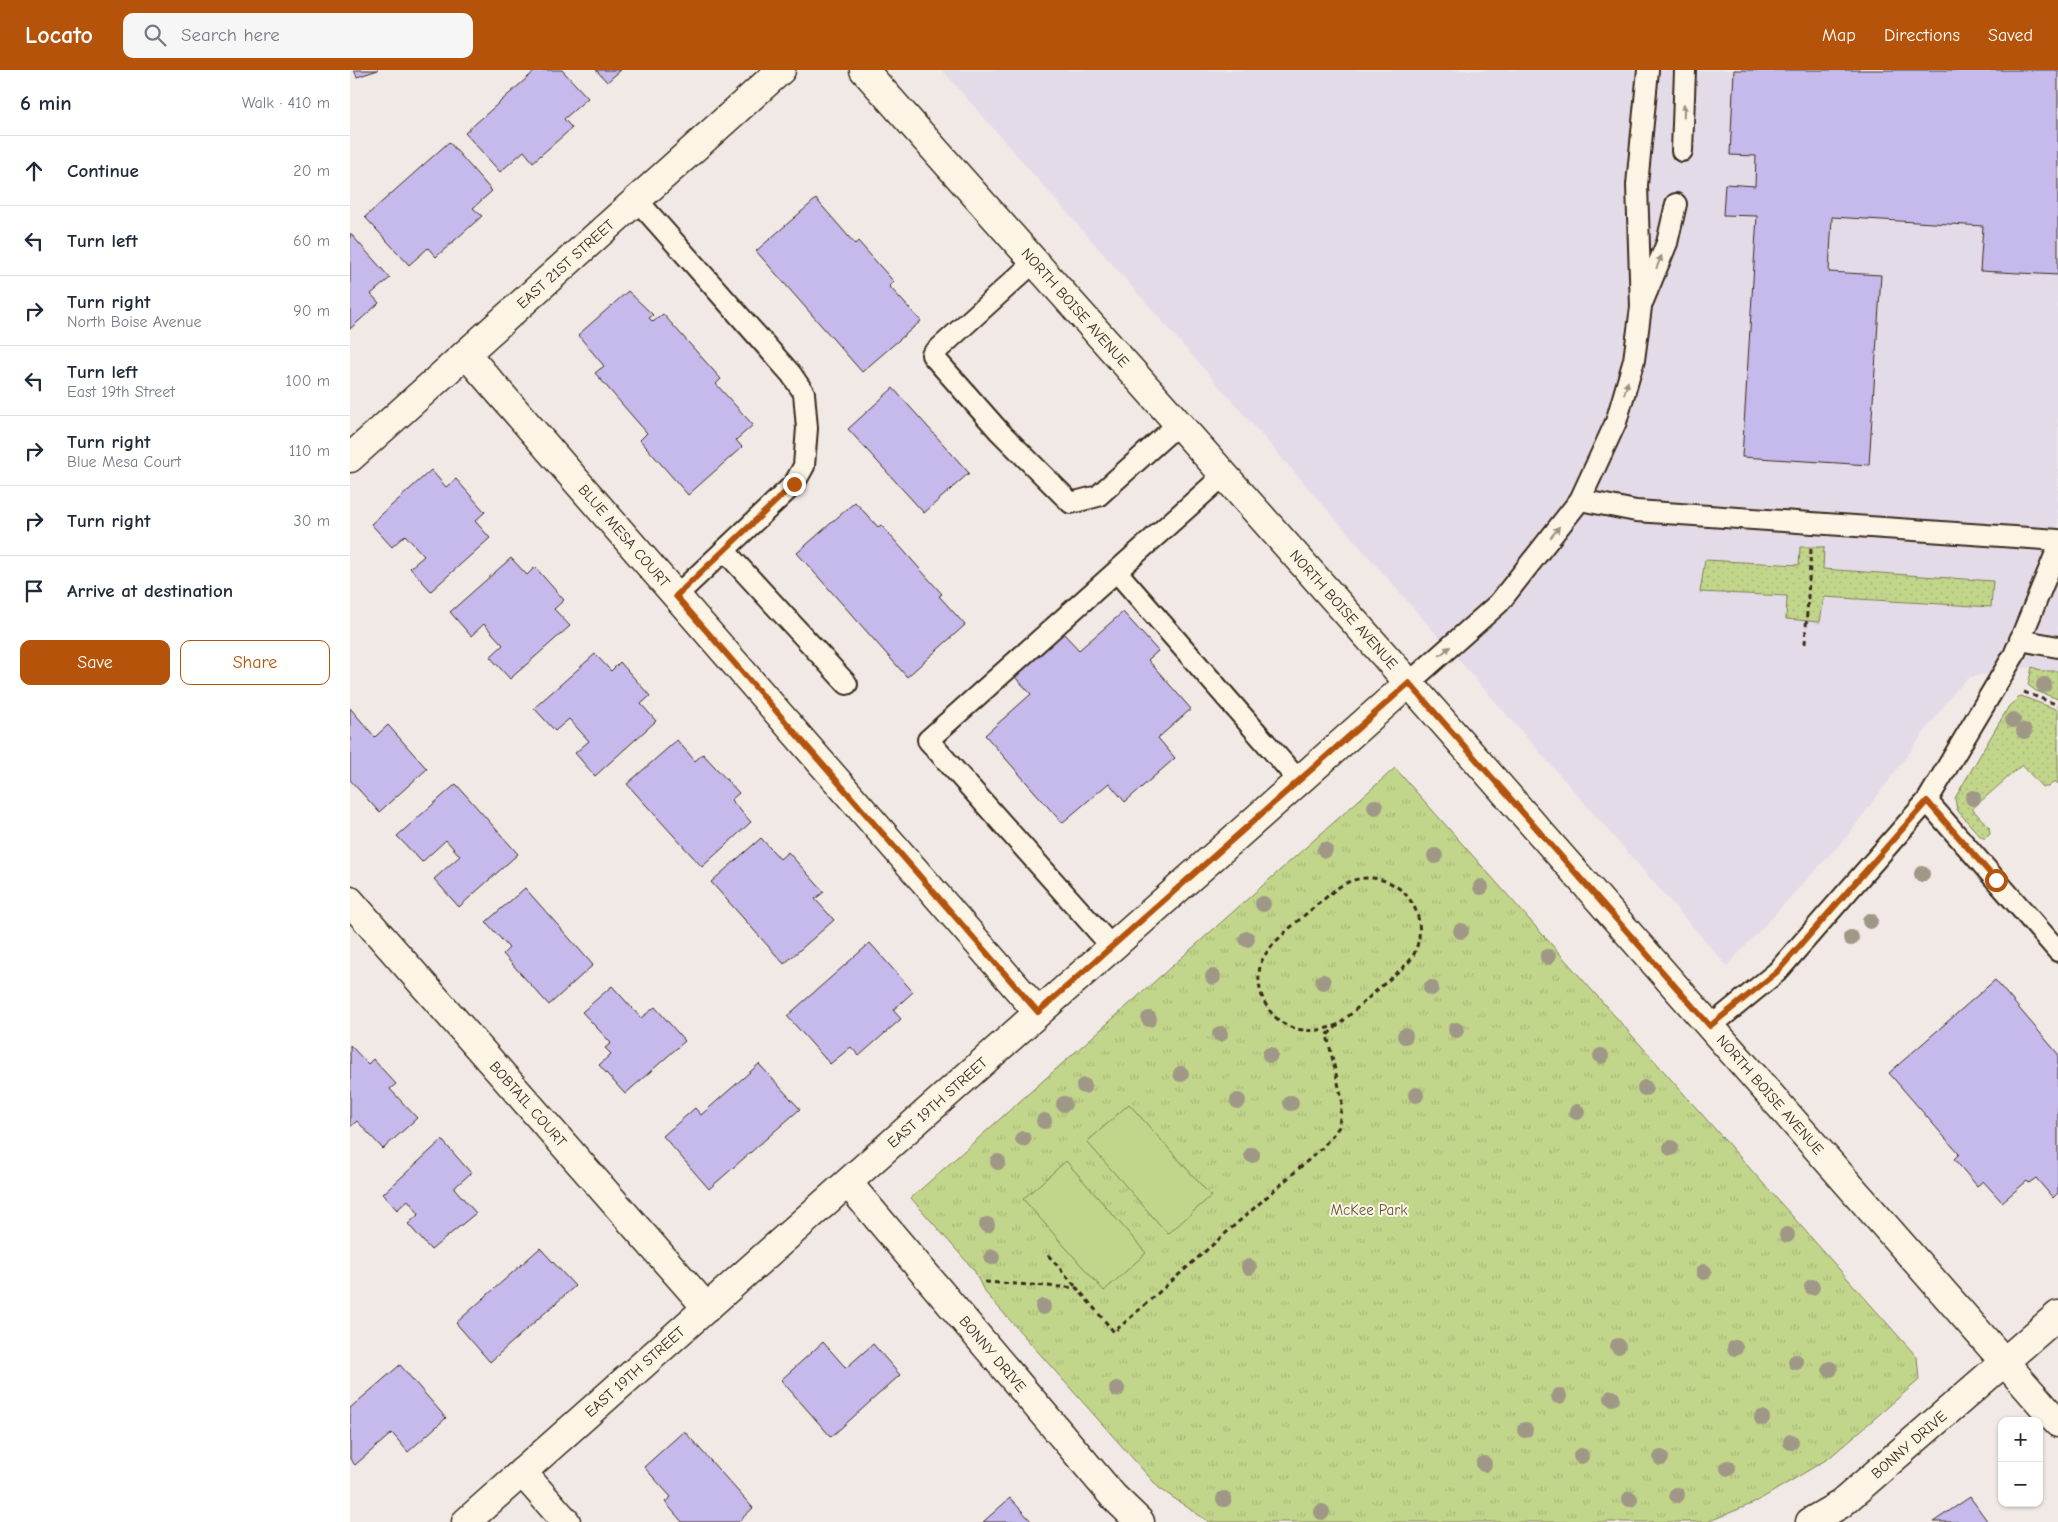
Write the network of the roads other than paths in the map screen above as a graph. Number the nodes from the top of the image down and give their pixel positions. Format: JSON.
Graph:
{"nodes":[{"id":1,"x":781,"y":70,"type":"edge"},
{"id":2,"x":864,"y":70,"type":"edge"},
{"id":3,"x":1648,"y":70,"type":"edge"},
{"id":4,"x":1685,"y":70,"type":"edge"},
{"id":5,"x":1682,"y":151,"type":"dead end"},
{"id":6,"x":637,"y":200,"type":"junction"},
{"id":7,"x":1676,"y":204,"type":"dead end"},
{"id":8,"x":1034,"y":262,"type":"junction"},
{"id":9,"x":1641,"y":307,"type":"junction"},
{"id":10,"x":466,"y":354,"type":"junction"},
{"id":11,"x":1178,"y":424,"type":"junction"},
{"id":12,"x":350,"y":458,"type":"edge"},
{"id":13,"x":1224,"y":475,"type":"junction"},
{"id":14,"x":1580,"y":500,"type":"junction"},
{"id":15,"x":2058,"y":540,"type":"edge"},
{"id":16,"x":2058,"y":548,"type":"edge"},
{"id":17,"x":724,"y":550,"type":"junction"},
{"id":18,"x":1117,"y":572,"type":"junction"},
{"id":19,"x":676,"y":596,"type":"junction"},
{"id":20,"x":2020,"y":640,"type":"junction"},
{"id":21,"x":2058,"y":647,"type":"edge"},
{"id":22,"x":1409,"y":683,"type":"junction"},
{"id":23,"x":848,"y":684,"type":"dead end"},
{"id":24,"x":1299,"y":781,"type":"junction"},
{"id":25,"x":1927,"y":801,"type":"junction"},
{"id":26,"x":350,"y":901,"type":"edge"},
{"id":27,"x":1112,"y":947,"type":"junction"},
{"id":28,"x":2058,"y":951,"type":"edge"},
{"id":29,"x":1038,"y":1012,"type":"junction"},
{"id":30,"x":1710,"y":1026,"type":"junction"},
{"id":31,"x":848,"y":1182,"type":"junction"},
{"id":32,"x":707,"y":1308,"type":"junction"},
{"id":33,"x":2058,"y":1315,"type":"edge"},
{"id":34,"x":2005,"y":1362,"type":"junction"},
{"id":35,"x":2058,"y":1423,"type":"edge"},
{"id":36,"x":522,"y":1472,"type":"junction"},
{"id":37,"x":466,"y":1522,"type":"edge"},
{"id":38,"x":566,"y":1522,"type":"edge"},
{"id":39,"x":1140,"y":1522,"type":"edge"},
{"id":40,"x":1810,"y":1522,"type":"edge"}],
"edges":[{"from":1,"to":6,"type":"street","name":"EAST 21ST STREET"},
{"from":2,"to":8,"type":"street","name":"NORTH BOISE AVENUE"},
{"from":3,"to":9,"type":"lane"},
{"from":5,"to":4,"type":"lane","one_way":true},
{"from":6,"to":10,"type":"street","name":"EAST 21ST STREET"},
{"from":6,"to":17,"type":"lane"},
{"from":9,"to":7,"type":"lane","one_way":true},
{"from":8,"to":11,"type":"street","name":"NORTH BOISE AVENUE"},
{"from":8,"to":11,"type":"lane"},
{"from":14,"to":9,"type":"lane","one_way":true},
{"from":10,"to":12,"type":"street","name":"EAST 21ST STREET"},
{"from":10,"to":19,"type":"street","name":"BLUE MESA COURT"},
{"from":11,"to":13,"type":"street","name":"NORTH BOISE AVENUE"},
{"from":13,"to":18,"type":"lane"},
{"from":13,"to":22,"type":"street","name":"NORTH BOISE AVENUE"},
{"from":14,"to":15,"type":"lane"},
{"from":22,"to":14,"type":"lane","one_way":true},
{"from":16,"to":20,"type":"lane"},
{"from":17,"to":19,"type":"lane"},
{"from":17,"to":23,"type":"lane"},
{"from":18,"to":24,"type":"lane"},
{"from":18,"to":27,"type":"lane"},
{"from":19,"to":29,"type":"street","name":"BLUE MESA COURT"},
{"from":20,"to":21,"type":"lane"},
{"from":20,"to":25,"type":"lane"},
{"from":22,"to":24,"type":"street","name":"EAST 19TH STREET"},
{"from":22,"to":30,"type":"street","name":"NORTH BOISE AVENUE"},
{"from":24,"to":27,"type":"street","name":"EAST 19TH STREET"},
{"from":25,"to":28,"type":"lane"},
{"from":25,"to":30,"type":"lane"},
{"from":26,"to":32,"type":"street","name":"BOBTAIL COURT"},
{"from":27,"to":29,"type":"street","name":"EAST 19TH STREET"},
{"from":29,"to":31,"type":"street","name":"EAST 19TH STREET"},
{"from":30,"to":34,"type":"street","name":"NORTH BOISE AVENUE"},
{"from":31,"to":32,"type":"street","name":"EAST 19TH STREET"},
{"from":31,"to":39,"type":"street","name":"BONNY DRIVE"},
{"from":32,"to":36,"type":"street","name":"EAST 19TH STREET"},
{"from":33,"to":34,"type":"street","name":"BONNY DRIVE"},
{"from":34,"to":35,"type":"street","name":"NORTH BOISE AVENUE"},
{"from":34,"to":40,"type":"street","name":"BONNY DRIVE"},
{"from":36,"to":37,"type":"street","name":"EAST 19TH STREET"},
{"from":36,"to":38,"type":"street"}]}
